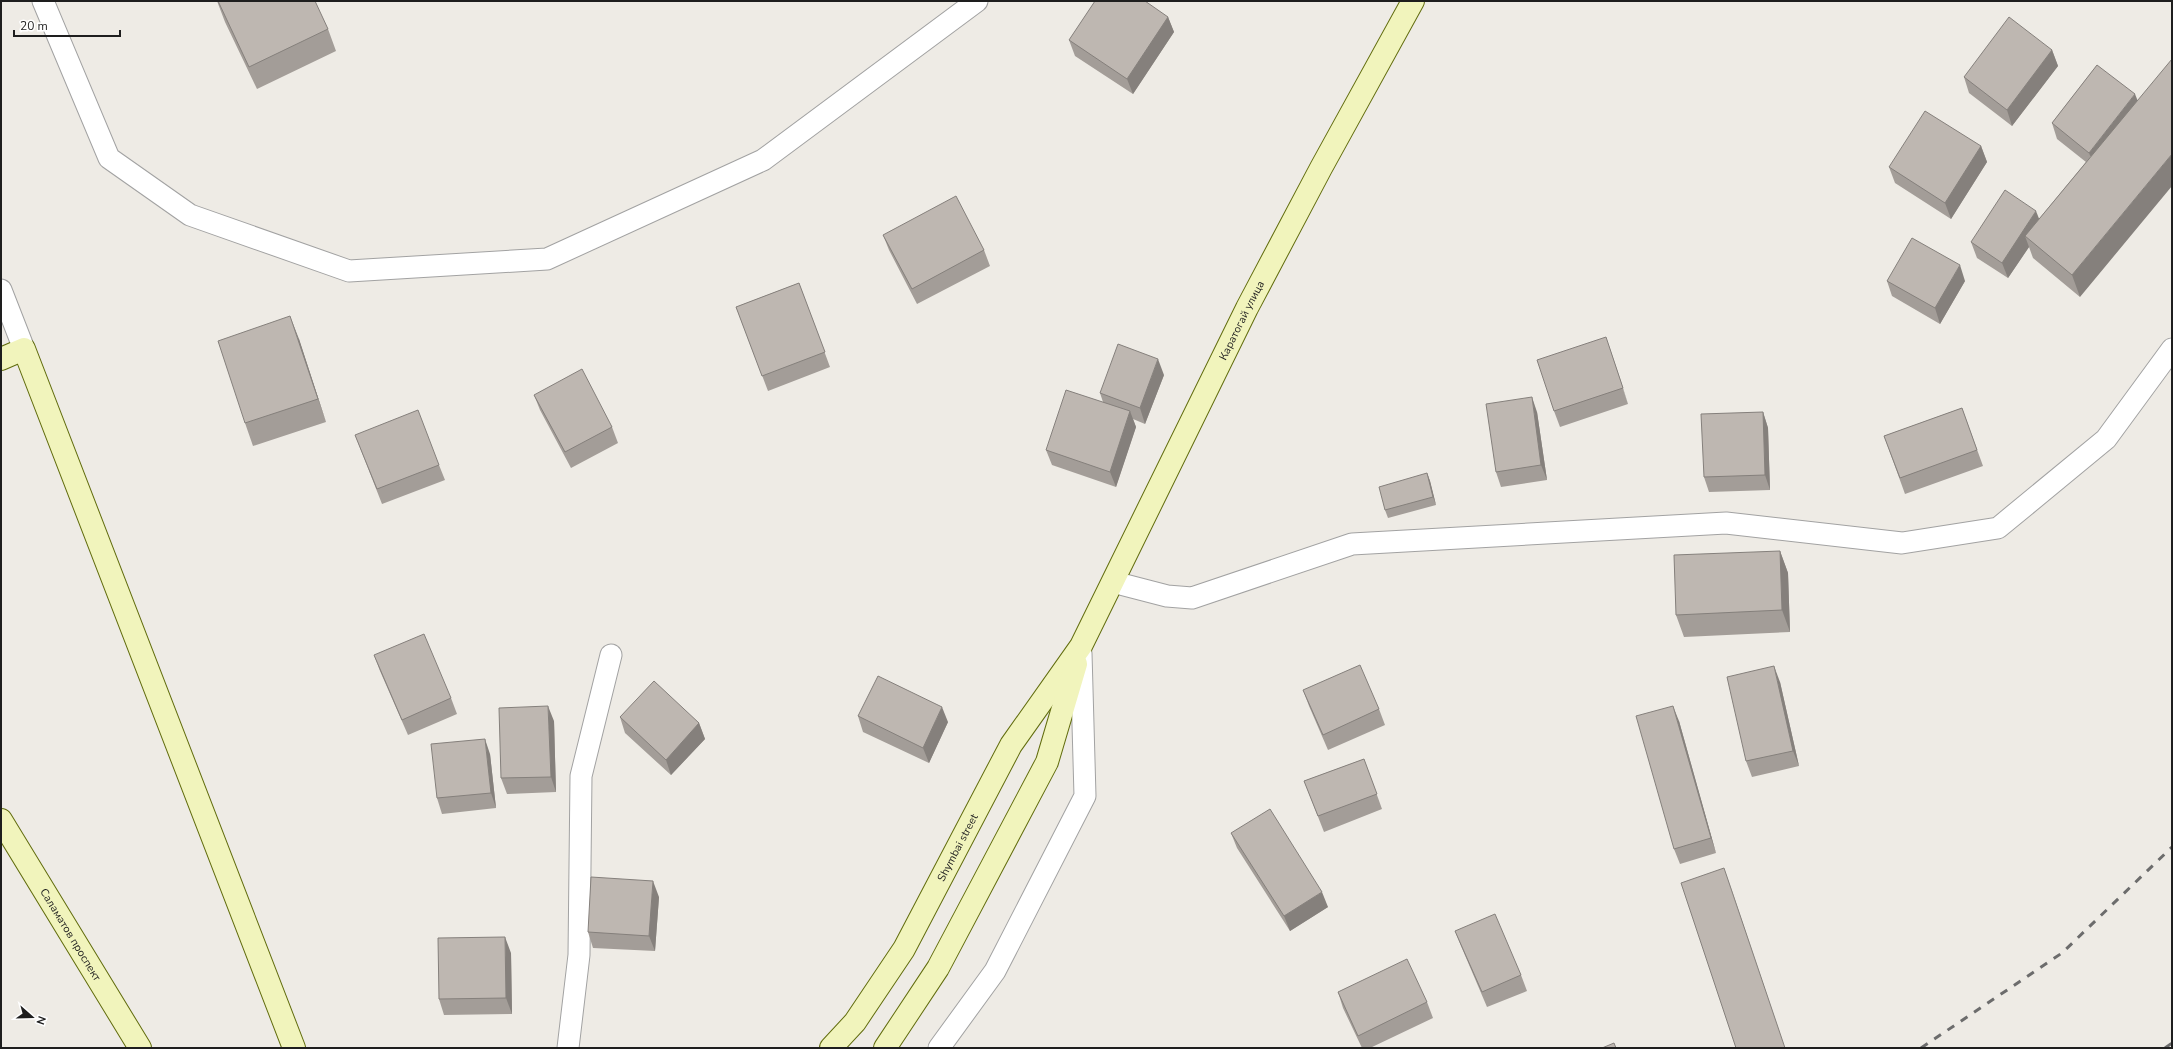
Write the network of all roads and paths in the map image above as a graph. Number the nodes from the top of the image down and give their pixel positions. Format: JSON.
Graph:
{"nodes":[{"id":1,"x":43,"y":1,"type":"edge"},
{"id":2,"x":977,"y":1,"type":"edge"},
{"id":3,"x":1413,"y":1,"type":"edge"},
{"id":4,"x":1,"y":290,"type":"edge"},
{"id":5,"x":24,"y":349,"type":"junction"},
{"id":6,"x":2172,"y":349,"type":"edge"},
{"id":7,"x":1,"y":359,"type":"edge"},
{"id":8,"x":1113,"y":582,"type":"junction"},
{"id":9,"x":1081,"y":646,"type":"junction"},
{"id":10,"x":611,"y":655,"type":"dead end"},
{"id":11,"x":1,"y":820,"type":"edge"},
{"id":12,"x":140,"y":1048,"type":"edge"},
{"id":13,"x":294,"y":1048,"type":"edge"},
{"id":14,"x":568,"y":1048,"type":"edge"},
{"id":15,"x":831,"y":1048,"type":"edge"},
{"id":16,"x":885,"y":1048,"type":"edge"},
{"id":17,"x":939,"y":1048,"type":"edge"}],
"edges":[{"from":1,"to":2,"type":"lane"},
{"from":3,"to":8,"type":"main road","name":"Каратогай улица"},
{"from":4,"to":5,"type":"lane"},
{"from":5,"to":7,"type":"main road"},
{"from":5,"to":13,"type":"main road"},
{"from":6,"to":8,"type":"lane"},
{"from":8,"to":9,"type":"main road","name":"Каратогай улица"},
{"from":9,"to":15,"type":"main road","name":"Shymbai street"},
{"from":9,"to":16,"type":"main road"},
{"from":9,"to":17,"type":"lane"},
{"from":10,"to":14,"type":"lane"},
{"from":11,"to":12,"type":"main road","name":"Саламатов проспект"}]}
